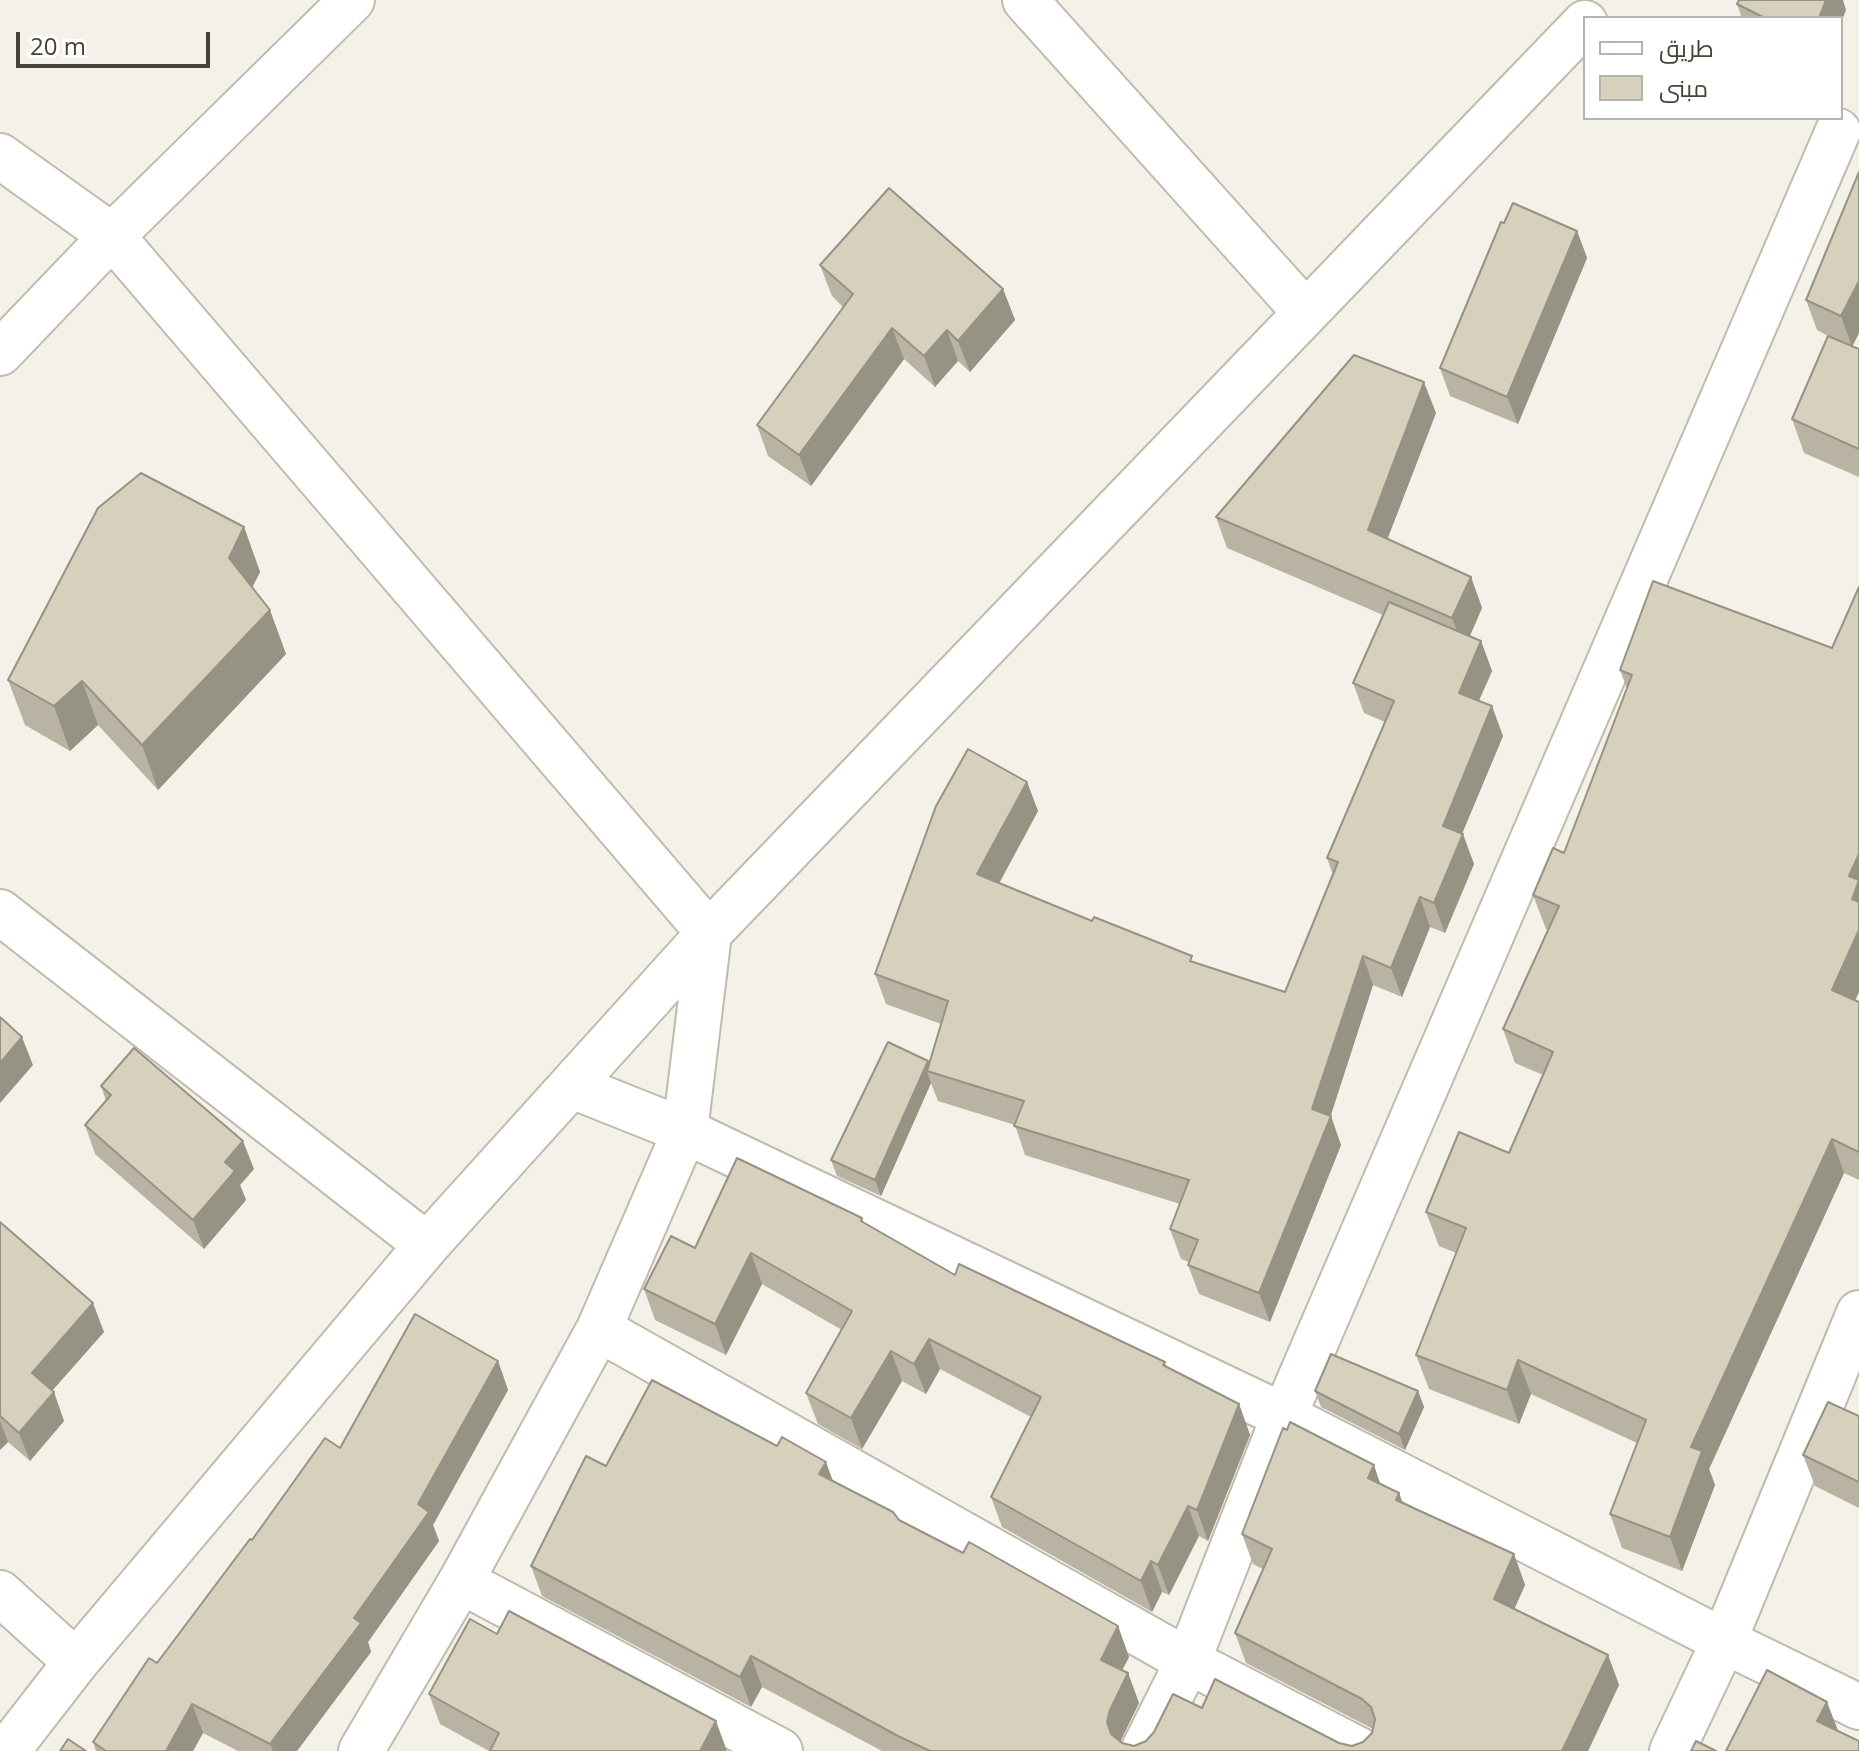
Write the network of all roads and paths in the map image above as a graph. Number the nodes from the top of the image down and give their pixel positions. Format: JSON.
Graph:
{"nodes":[{"id":1,"x":352,"y":0,"type":"edge"},
{"id":2,"x":1025,"y":0,"type":"edge"},
{"id":3,"x":1583,"y":28,"type":"edge"},
{"id":4,"x":1836,"y":130,"type":"edge"},
{"id":5,"x":0,"y":156,"type":"edge"},
{"id":6,"x":112,"y":236,"type":"junction"},
{"id":7,"x":1305,"y":312,"type":"junction"},
{"id":8,"x":0,"y":353,"type":"edge"},
{"id":9,"x":0,"y":912,"type":"edge"},
{"id":10,"x":709,"y":933,"type":"junction"},
{"id":11,"x":572,"y":1086,"type":"junction"},
{"id":12,"x":685,"y":1131,"type":"junction"},
{"id":13,"x":427,"y":1245,"type":"junction"},
{"id":14,"x":1859,"y":1313,"type":"edge"},
{"id":15,"x":599,"y":1329,"type":"junction"},
{"id":16,"x":1284,"y":1416,"type":"junction"},
{"id":17,"x":461,"y":1581,"type":"junction"},
{"id":18,"x":0,"y":1593,"type":"edge"},
{"id":19,"x":1724,"y":1641,"type":"junction"},
{"id":20,"x":1188,"y":1661,"type":"junction"},
{"id":21,"x":76,"y":1662,"type":"junction"},
{"id":22,"x":1859,"y":1707,"type":"edge"},
{"id":23,"x":7,"y":1751,"type":"edge"},
{"id":24,"x":361,"y":1751,"type":"edge"},
{"id":25,"x":780,"y":1751,"type":"edge"},
{"id":26,"x":1143,"y":1751,"type":"edge"},
{"id":27,"x":1361,"y":1751,"type":"edge"},
{"id":28,"x":1672,"y":1751,"type":"edge"}],
"edges":[{"from":1,"to":6,"type":"street"},
{"from":2,"to":7,"type":"street"},
{"from":3,"to":7,"type":"street"},
{"from":4,"to":16,"type":"street"},
{"from":5,"to":6,"type":"street"},
{"from":6,"to":8,"type":"street"},
{"from":6,"to":10,"type":"street"},
{"from":7,"to":10,"type":"street"},
{"from":9,"to":13,"type":"street"},
{"from":10,"to":11,"type":"street"},
{"from":10,"to":12,"type":"street"},
{"from":11,"to":12,"type":"street"},
{"from":11,"to":13,"type":"street"},
{"from":12,"to":15,"type":"street"},
{"from":12,"to":16,"type":"street"},
{"from":13,"to":21,"type":"street"},
{"from":14,"to":19,"type":"street"},
{"from":15,"to":17,"type":"street"},
{"from":15,"to":20,"type":"street"},
{"from":16,"to":19,"type":"street"},
{"from":16,"to":20,"type":"street"},
{"from":17,"to":24,"type":"street"},
{"from":17,"to":25,"type":"street"},
{"from":18,"to":21,"type":"street"},
{"from":19,"to":22,"type":"street"},
{"from":19,"to":28,"type":"street"},
{"from":20,"to":26,"type":"street"},
{"from":20,"to":27,"type":"street"},
{"from":21,"to":23,"type":"street"}]}
